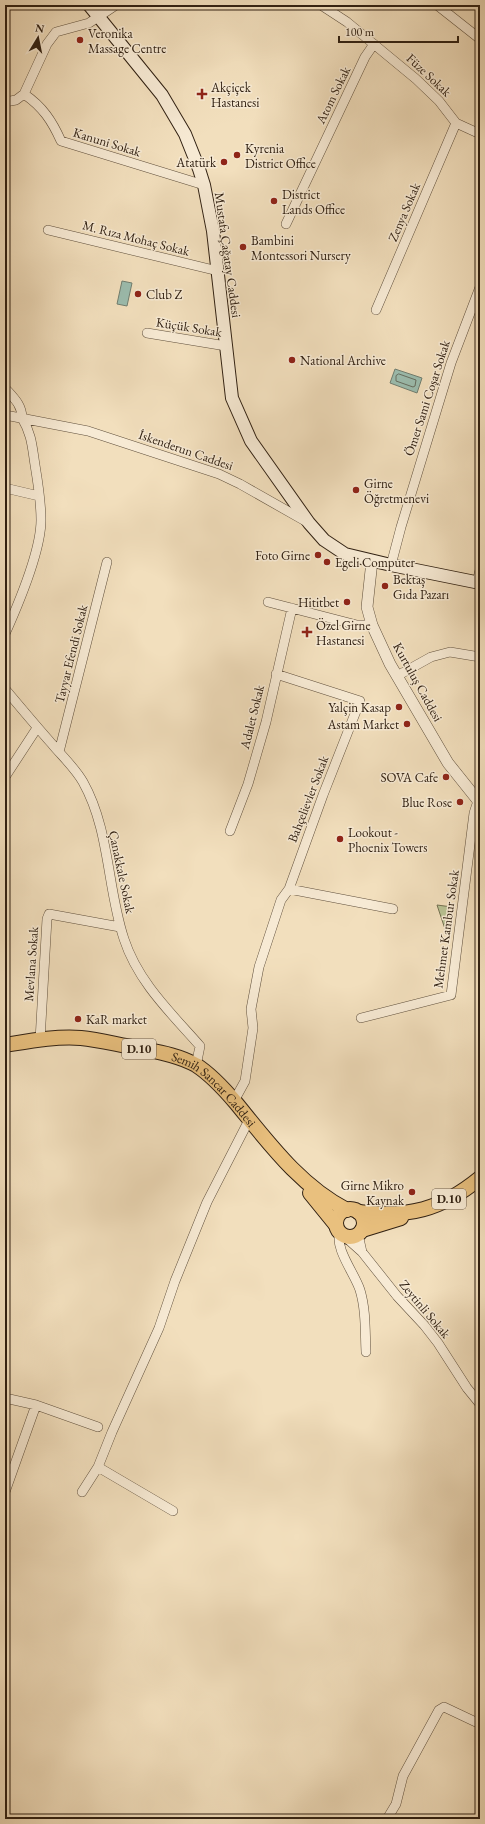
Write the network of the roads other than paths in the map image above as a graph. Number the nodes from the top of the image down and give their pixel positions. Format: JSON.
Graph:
{"nodes":[{"id":1,"x":89,"y":5,"type":"edge"},
{"id":2,"x":116,"y":5,"type":"edge"},
{"id":3,"x":321,"y":5,"type":"edge"},
{"id":4,"x":437,"y":5,"type":"edge"},
{"id":5,"x":100,"y":17,"type":"junction"},
{"id":6,"x":480,"y":39,"type":"edge"},
{"id":7,"x":374,"y":44,"type":"junction"},
{"id":8,"x":24,"y":94,"type":"junction"},
{"id":9,"x":5,"y":102,"type":"edge"},
{"id":10,"x":456,"y":123,"type":"junction"},
{"id":11,"x":480,"y":134,"type":"edge"},
{"id":12,"x":204,"y":185,"type":"junction"},
{"id":13,"x":286,"y":224,"type":"dead end"},
{"id":14,"x":48,"y":230,"type":"dead end"},
{"id":15,"x":218,"y":271,"type":"junction"},
{"id":16,"x":480,"y":287,"type":"edge"},
{"id":17,"x":376,"y":310,"type":"dead end"},
{"id":18,"x":147,"y":333,"type":"dead end"},
{"id":19,"x":226,"y":346,"type":"junction"},
{"id":20,"x":5,"y":388,"type":"edge"},
{"id":21,"x":5,"y":415,"type":"edge"},
{"id":22,"x":22,"y":418,"type":"junction"},
{"id":23,"x":5,"y":488,"type":"edge"},
{"id":24,"x":39,"y":496,"type":"junction"},
{"id":25,"x":309,"y":523,"type":"junction"},
{"id":26,"x":372,"y":561,"type":"junction"},
{"id":27,"x":108,"y":562,"type":"dead end"},
{"id":28,"x":391,"y":565,"type":"junction"},
{"id":29,"x":479,"y":578,"type":"edge"},
{"id":30,"x":268,"y":602,"type":"dead end"},
{"id":31,"x":292,"y":608,"type":"junction"},
{"id":32,"x":372,"y":625,"type":"junction"},
{"id":33,"x":5,"y":634,"type":"edge"},
{"id":34,"x":480,"y":657,"type":"edge"},
{"id":35,"x":276,"y":674,"type":"junction"},
{"id":36,"x":397,"y":676,"type":"junction"},
{"id":37,"x":5,"y":689,"type":"edge"},
{"id":38,"x":37,"y":728,"type":"junction"},
{"id":39,"x":59,"y":752,"type":"junction"},
{"id":40,"x":5,"y":777,"type":"edge"},
{"id":41,"x":479,"y":802,"type":"edge"},
{"id":42,"x":230,"y":831,"type":"dead end"},
{"id":43,"x":289,"y":889,"type":"junction"},
{"id":44,"x":393,"y":909,"type":"dead end"},
{"id":45,"x":120,"y":927,"type":"junction"},
{"id":46,"x":361,"y":1018,"type":"dead end"},
{"id":47,"x":40,"y":1040,"type":"junction"},
{"id":48,"x":5,"y":1045,"type":"edge"},
{"id":49,"x":196,"y":1066,"type":"junction"},
{"id":50,"x":234,"y":1101,"type":"junction"},
{"id":51,"x":249,"y":1120,"type":"junction"},
{"id":52,"x":303,"y":1178,"type":"junction"},
{"id":53,"x":480,"y":1178,"type":"edge"},
{"id":54,"x":352,"y":1211,"type":"junction"},
{"id":55,"x":414,"y":1212,"type":"junction"},
{"id":56,"x":339,"y":1231,"type":"junction"},
{"id":57,"x":360,"y":1232,"type":"junction"},
{"id":58,"x":362,"y":1252,"type":"junction"},
{"id":59,"x":366,"y":1352,"type":"dead end"},
{"id":60,"x":5,"y":1398,"type":"edge"},
{"id":61,"x":480,"y":1404,"type":"edge"},
{"id":62,"x":36,"y":1405,"type":"junction"},
{"id":63,"x":98,"y":1427,"type":"dead end"},
{"id":64,"x":98,"y":1467,"type":"junction"},
{"id":65,"x":5,"y":1492,"type":"edge"},
{"id":66,"x":82,"y":1492,"type":"dead end"},
{"id":67,"x":173,"y":1511,"type":"dead end"},
{"id":68,"x":480,"y":1724,"type":"edge"},
{"id":69,"x":388,"y":1819,"type":"edge"}],
"edges":[{"from":1,"to":5,"type":"main road","name":"Mustafa Çağatay Caddesi"},
{"from":2,"to":5,"type":"street"},
{"from":3,"to":7,"type":"street","name":"Füze Sokak"},
{"from":4,"to":6,"type":"street"},
{"from":5,"to":8,"type":"street"},
{"from":5,"to":12,"type":"main road","name":"Mustafa Çağatay Caddesi"},
{"from":7,"to":10,"type":"street","name":"Füze Sokak"},
{"from":7,"to":13,"type":"street","name":"Atom Sokak"},
{"from":8,"to":9,"type":"street"},
{"from":8,"to":12,"type":"street","name":"Kanuni Sokak"},
{"from":10,"to":11,"type":"street","name":"Füze Sokak"},
{"from":10,"to":17,"type":"street","name":"Zenya Sokak"},
{"from":12,"to":15,"type":"main road","name":"Mustafa Çağatay Caddesi"},
{"from":14,"to":15,"type":"street","name":"M. Rıza Mohaç Sokak"},
{"from":15,"to":19,"type":"main road","name":"Mustafa Çağatay Caddesi"},
{"from":16,"to":28,"type":"street","name":"Ömer Sami Coşar Sokak"},
{"from":18,"to":19,"type":"street","name":"Küçük Sokak"},
{"from":19,"to":25,"type":"main road","name":"Mustafa Çağatay Caddesi"},
{"from":20,"to":22,"type":"street"},
{"from":21,"to":22,"type":"street","name":"İskenderun Caddesi"},
{"from":22,"to":24,"type":"street"},
{"from":22,"to":25,"type":"street","name":"İskenderun Caddesi"},
{"from":23,"to":24,"type":"street"},
{"from":24,"to":33,"type":"street"},
{"from":25,"to":26,"type":"main road","name":"İskenderun Caddesi"},
{"from":26,"to":28,"type":"main road","name":"İskenderun Caddesi"},
{"from":26,"to":32,"type":"street","name":"Kurtuluş Caddesi"},
{"from":27,"to":39,"type":"street","name":"Tayyar Efendi Sokak"},
{"from":28,"to":29,"type":"main road","name":"İskenderun Caddesi"},
{"from":30,"to":31,"type":"street"},
{"from":31,"to":32,"type":"street"},
{"from":31,"to":35,"type":"street","name":"Adalet Sokak"},
{"from":32,"to":36,"type":"street","name":"Kurtuluş Caddesi"},
{"from":34,"to":36,"type":"street"},
{"from":35,"to":42,"type":"street","name":"Adalet Sokak"},
{"from":35,"to":43,"type":"street","name":"Bahçelievler Sokak"},
{"from":36,"to":41,"type":"street","name":"Kurtuluş Caddesi"},
{"from":37,"to":38,"type":"street","name":"Çanakkale Sokak"},
{"from":38,"to":39,"type":"street","name":"Çanakkale Sokak"},
{"from":38,"to":40,"type":"street"},
{"from":39,"to":45,"type":"street","name":"Çanakkale Sokak"},
{"from":41,"to":46,"type":"street","name":"Mehmet Kambur Sokak"},
{"from":43,"to":44,"type":"street"},
{"from":43,"to":50,"type":"street"},
{"from":45,"to":47,"type":"street","name":"Mevlana Sokak"},
{"from":45,"to":49,"type":"street","name":"Çanakkale Sokak"},
{"from":47,"to":48,"type":"main road","name":"Semih Sancar Caddesi","number":"D.10"},
{"from":47,"to":49,"type":"main road","name":"Semih Sancar Caddesi","number":"D.10"},
{"from":49,"to":50,"type":"main road","name":"Semih Sancar Caddesi","number":"D.10"},
{"from":50,"to":51,"type":"main road","name":"Semih Sancar Caddesi","number":"D.10"},
{"from":51,"to":52,"type":"main road","name":"Semih Sancar Caddesi","number":"D.10"},
{"from":51,"to":64,"type":"street"},
{"from":52,"to":54,"type":"main road","name":"Semih Sancar Caddesi","number":"D.10"},
{"from":52,"to":56,"type":"main road","name":"Semih Sancar Caddesi","number":"D.10"},
{"from":53,"to":55,"type":"main road","name":"Semih Sancar Caddesi","number":"D.10"},
{"from":54,"to":55,"type":"main road","name":"Semih Sancar Caddesi","number":"D.10"},
{"from":54,"to":56,"type":"main road"},
{"from":54,"to":57,"type":"main road"},
{"from":55,"to":57,"type":"main road","name":"Semih Sancar Caddesi","number":"D.10"},
{"from":56,"to":57,"type":"main road","name":"Semih Sancar Caddesi","number":"D.10"},
{"from":56,"to":58,"type":"street","name":"Zeytinli Sokak"},
{"from":56,"to":59,"type":"street"},
{"from":57,"to":58,"type":"street"},
{"from":58,"to":61,"type":"street","name":"Zeytinli Sokak"},
{"from":60,"to":62,"type":"street"},
{"from":62,"to":63,"type":"street"},
{"from":62,"to":65,"type":"street"},
{"from":64,"to":66,"type":"street"},
{"from":64,"to":67,"type":"street"},
{"from":68,"to":69,"type":"street"}]}
